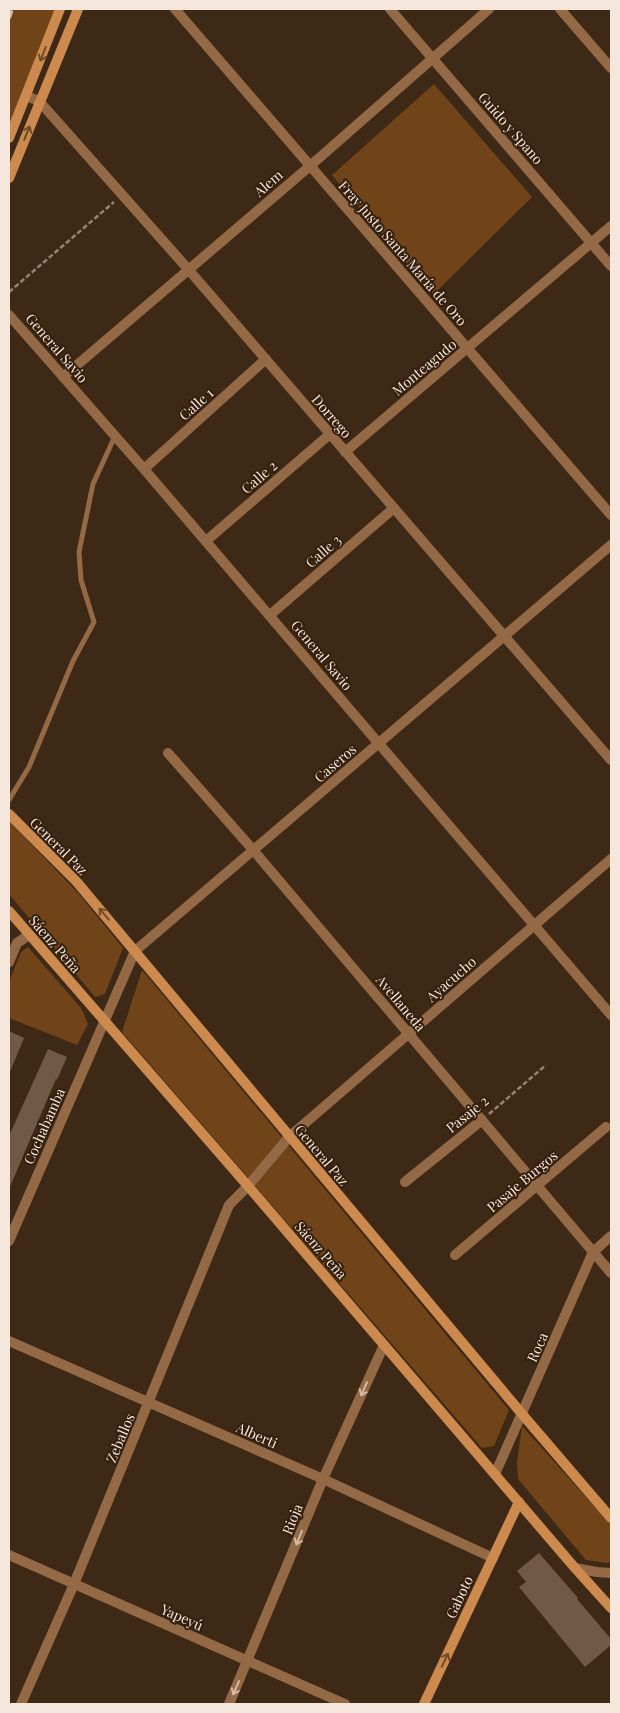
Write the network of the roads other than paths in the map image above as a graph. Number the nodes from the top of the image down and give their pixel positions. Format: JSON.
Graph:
{"nodes":[{"id":1,"x":60,"y":9,"type":"edge"},
{"id":2,"x":78,"y":9,"type":"edge"},
{"id":3,"x":175,"y":9,"type":"edge"},
{"id":4,"x":390,"y":9,"type":"edge"},
{"id":5,"x":489,"y":9,"type":"edge"},
{"id":6,"x":560,"y":9,"type":"edge"},
{"id":7,"x":433,"y":59,"type":"junction"},
{"id":8,"x":611,"y":68,"type":"edge"},
{"id":9,"x":26,"y":96,"type":"junction"},
{"id":10,"x":39,"y":101,"type":"junction"},
{"id":11,"x":9,"y":138,"type":"edge"},
{"id":12,"x":310,"y":166,"type":"junction"},
{"id":13,"x":9,"y":178,"type":"edge"},
{"id":14,"x":611,"y":226,"type":"edge"},
{"id":15,"x":592,"y":243,"type":"junction"},
{"id":16,"x":611,"y":266,"type":"edge"},
{"id":17,"x":188,"y":270,"type":"junction"},
{"id":18,"x":9,"y":314,"type":"edge"},
{"id":19,"x":468,"y":349,"type":"junction"},
{"id":20,"x":266,"y":359,"type":"junction"},
{"id":21,"x":64,"y":377,"type":"junction"},
{"id":22,"x":330,"y":434,"type":"junction"},
{"id":23,"x":115,"y":436,"type":"junction"},
{"id":24,"x":345,"y":452,"type":"junction"},
{"id":25,"x":144,"y":469,"type":"junction"},
{"id":26,"x":394,"y":508,"type":"junction"},
{"id":27,"x":611,"y":515,"type":"edge"},
{"id":28,"x":206,"y":541,"type":"junction"},
{"id":29,"x":611,"y":545,"type":"edge"},
{"id":30,"x":270,"y":615,"type":"junction"},
{"id":31,"x":504,"y":636,"type":"junction"},
{"id":32,"x":379,"y":743,"type":"junction"},
{"id":33,"x":168,"y":754,"type":"dead end"},
{"id":34,"x":611,"y":760,"type":"edge"},
{"id":35,"x":9,"y":800,"type":"edge"},
{"id":36,"x":9,"y":814,"type":"edge"},
{"id":37,"x":254,"y":851,"type":"junction"},
{"id":38,"x":611,"y":860,"type":"edge"},
{"id":39,"x":9,"y":911,"type":"edge"},
{"id":40,"x":534,"y":925,"type":"junction"},
{"id":41,"x":29,"y":935,"type":"junction"},
{"id":42,"x":135,"y":951,"type":"junction"},
{"id":43,"x":9,"y":962,"type":"edge"},
{"id":44,"x":611,"y":1015,"type":"edge"},
{"id":45,"x":105,"y":1022,"type":"junction"},
{"id":46,"x":408,"y":1033,"type":"junction"},
{"id":47,"x":482,"y":1120,"type":"junction"},
{"id":48,"x":606,"y":1127,"type":"dead end"},
{"id":49,"x":289,"y":1137,"type":"junction"},
{"id":50,"x":405,"y":1182,"type":"dead end"},
{"id":51,"x":248,"y":1186,"type":"junction"},
{"id":52,"x":537,"y":1186,"type":"junction"},
{"id":53,"x":611,"y":1236,"type":"edge"},
{"id":54,"x":9,"y":1240,"type":"edge"},
{"id":55,"x":594,"y":1252,"type":"junction"},
{"id":56,"x":455,"y":1255,"type":"dead end"},
{"id":57,"x":611,"y":1272,"type":"edge"},
{"id":58,"x":9,"y":1341,"type":"edge"},
{"id":59,"x":384,"y":1345,"type":"junction"},
{"id":60,"x":149,"y":1402,"type":"junction"},
{"id":61,"x":522,"y":1414,"type":"junction"},
{"id":62,"x":495,"y":1474,"type":"junction"},
{"id":63,"x":323,"y":1479,"type":"junction"},
{"id":64,"x":519,"y":1502,"type":"junction"},
{"id":65,"x":611,"y":1518,"type":"edge"},
{"id":66,"x":9,"y":1555,"type":"edge"},
{"id":67,"x":493,"y":1558,"type":"junction"},
{"id":68,"x":575,"y":1568,"type":"junction"},
{"id":69,"x":611,"y":1573,"type":"edge"},
{"id":70,"x":74,"y":1584,"type":"junction"},
{"id":71,"x":611,"y":1608,"type":"edge"},
{"id":72,"x":248,"y":1662,"type":"junction"},
{"id":73,"x":21,"y":1704,"type":"edge"},
{"id":74,"x":229,"y":1704,"type":"edge"},
{"id":75,"x":345,"y":1704,"type":"edge"},
{"id":76,"x":424,"y":1704,"type":"edge"}],
"edges":[{"from":1,"to":9,"type":"street","one_way":true},
{"from":2,"to":10,"type":"street"},
{"from":3,"to":12,"type":"street","name":"Fray Justo Santa María de Oro"},
{"from":4,"to":7,"type":"street","name":"Guido y Spano"},
{"from":5,"to":7,"type":"street","name":"Alem"},
{"from":6,"to":8,"type":"street"},
{"from":7,"to":12,"type":"street","name":"Alem"},
{"from":7,"to":15,"type":"street","name":"Guido y Spano"},
{"from":9,"to":10,"type":"street","name":"Dorrego"},
{"from":9,"to":11,"type":"street"},
{"from":13,"to":10,"type":"street","one_way":true},
{"from":10,"to":17,"type":"street","name":"Dorrego"},
{"from":12,"to":17,"type":"street","name":"Alem"},
{"from":12,"to":19,"type":"street","name":"Fray Justo Santa María de Oro"},
{"from":14,"to":15,"type":"street","name":"Monteagudo"},
{"from":15,"to":16,"type":"street","name":"Guido y Spano"},
{"from":15,"to":19,"type":"street","name":"Monteagudo"},
{"from":17,"to":20,"type":"street","name":"Dorrego"},
{"from":17,"to":21,"type":"street","name":"Alem"},
{"from":18,"to":21,"type":"street","name":"General Savio"},
{"from":19,"to":24,"type":"street","name":"Monteagudo"},
{"from":19,"to":27,"type":"street","name":"Fray Justo Santa María de Oro"},
{"from":20,"to":22,"type":"street","name":"Dorrego"},
{"from":20,"to":25,"type":"street","name":"Calle 1"},
{"from":21,"to":23,"type":"street","name":"General Savio"},
{"from":22,"to":24,"type":"street","name":"Dorrego"},
{"from":22,"to":28,"type":"street","name":"Calle 2"},
{"from":23,"to":25,"type":"street","name":"General Savio"},
{"from":23,"to":35,"type":"lane"},
{"from":24,"to":26,"type":"street","name":"Dorrego"},
{"from":25,"to":28,"type":"street","name":"General Savio"},
{"from":26,"to":30,"type":"street","name":"Calle 3"},
{"from":26,"to":31,"type":"street","name":"Dorrego"},
{"from":28,"to":30,"type":"street","name":"General Savio"},
{"from":29,"to":31,"type":"street","name":"Caseros"},
{"from":30,"to":32,"type":"street","name":"General Savio"},
{"from":31,"to":32,"type":"street","name":"Caseros"},
{"from":31,"to":34,"type":"street","name":"Dorrego"},
{"from":32,"to":37,"type":"street","name":"Caseros"},
{"from":32,"to":40,"type":"street","name":"General Savio"},
{"from":33,"to":37,"type":"street","name":"Avellaneda"},
{"from":42,"to":36,"type":"street","name":"General Paz","one_way":true},
{"from":37,"to":42,"type":"street","name":"Caseros"},
{"from":37,"to":46,"type":"street","name":"Avellaneda"},
{"from":38,"to":40,"type":"street","name":"Ayacucho"},
{"from":39,"to":41,"type":"street","name":"Sáenz Peña"},
{"from":40,"to":44,"type":"street","name":"General Savio"},
{"from":40,"to":46,"type":"street","name":"Ayacucho"},
{"from":41,"to":43,"type":"street"},
{"from":41,"to":45,"type":"street","name":"Sáenz Peña"},
{"from":42,"to":45,"type":"street","name":"Caseros"},
{"from":42,"to":49,"type":"street","name":"General Paz"},
{"from":45,"to":51,"type":"street","name":"Sáenz Peña"},
{"from":45,"to":54,"type":"street","name":"Cochabamba"},
{"from":46,"to":47,"type":"street","name":"Avellaneda"},
{"from":46,"to":49,"type":"street","name":"Ayacucho"},
{"from":47,"to":50,"type":"street","name":"Pasaje 2"},
{"from":47,"to":52,"type":"street","name":"Avellaneda"},
{"from":48,"to":52,"type":"street","name":"Pasaje Burgos"},
{"from":49,"to":51,"type":"street","name":"Ayacucho"},
{"from":49,"to":61,"type":"street","name":"General Paz"},
{"from":51,"to":59,"type":"street","name":"Sáenz Peña"},
{"from":51,"to":60,"type":"street","name":"Zeballos"},
{"from":52,"to":55,"type":"street","name":"Avellaneda"},
{"from":52,"to":56,"type":"street","name":"Pasaje Burgos"},
{"from":53,"to":55,"type":"street","name":"Roca"},
{"from":55,"to":57,"type":"street","name":"Avellaneda"},
{"from":55,"to":61,"type":"street","name":"Roca"},
{"from":58,"to":60,"type":"street","name":"Alberti"},
{"from":59,"to":62,"type":"street","name":"Sáenz Peña"},
{"from":59,"to":63,"type":"street","name":"Rioja","one_way":true},
{"from":60,"to":63,"type":"street","name":"Alberti"},
{"from":60,"to":70,"type":"street","name":"Zeballos"},
{"from":61,"to":62,"type":"street","name":"Roca"},
{"from":61,"to":65,"type":"street","name":"General Paz"},
{"from":62,"to":64,"type":"street","name":"Sáenz Peña"},
{"from":63,"to":67,"type":"street","name":"Alberti"},
{"from":63,"to":72,"type":"street","name":"Rioja","one_way":true},
{"from":64,"to":67,"type":"street","name":"Gaboto"},
{"from":64,"to":68,"type":"street","name":"Sáenz Peña"},
{"from":66,"to":70,"type":"street","name":"Yapeyú"},
{"from":76,"to":67,"type":"street","name":"Gaboto","one_way":true},
{"from":68,"to":69,"type":"street"},
{"from":68,"to":71,"type":"street","name":"Sáenz Peña"},
{"from":70,"to":72,"type":"street","name":"Yapeyú"},
{"from":70,"to":73,"type":"street","name":"Zeballos"},
{"from":72,"to":74,"type":"street","name":"Rioja","one_way":true},
{"from":72,"to":75,"type":"street","name":"Yapeyú"}]}
